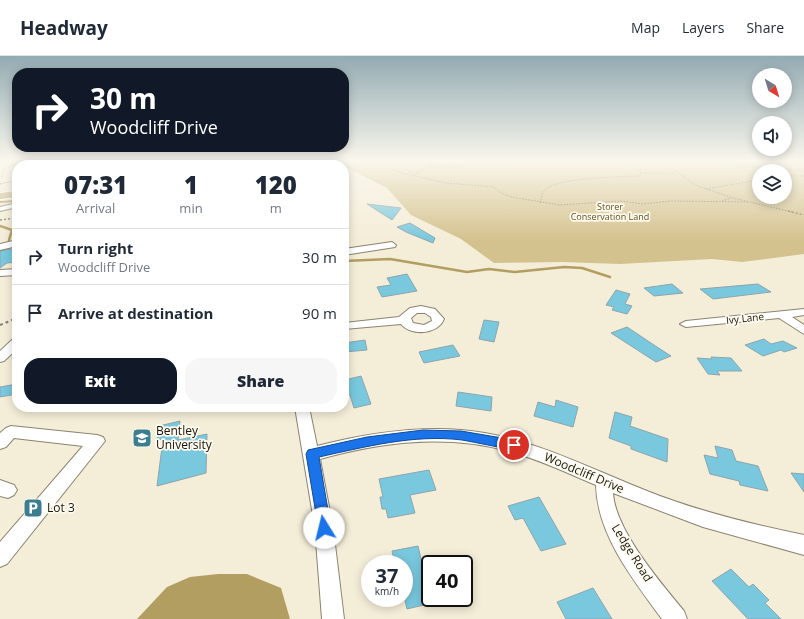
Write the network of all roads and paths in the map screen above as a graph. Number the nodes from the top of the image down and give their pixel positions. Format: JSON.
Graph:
{"nodes":[{"id":1,"x":494,"y":187,"type":"edge"},
{"id":2,"x":550,"y":187,"type":"edge"},
{"id":3,"x":700,"y":187,"type":"edge"},
{"id":4,"x":715,"y":187,"type":"edge"},
{"id":5,"x":705,"y":189,"type":"junction"},
{"id":6,"x":12,"y":195,"type":"edge"},
{"id":7,"x":0,"y":196,"type":"edge"},
{"id":8,"x":733,"y":198,"type":"junction"},
{"id":9,"x":721,"y":201,"type":"junction"},
{"id":10,"x":749,"y":202,"type":"junction"},
{"id":11,"x":540,"y":203,"type":"junction"},
{"id":12,"x":12,"y":206,"type":"edge"},
{"id":13,"x":0,"y":209,"type":"edge"},
{"id":14,"x":804,"y":215,"type":"edge"},
{"id":15,"x":12,"y":219,"type":"edge"},
{"id":16,"x":0,"y":220,"type":"edge"},
{"id":17,"x":12,"y":245,"type":"edge"},
{"id":18,"x":392,"y":245,"type":"dead end"},
{"id":19,"x":0,"y":247,"type":"edge"},
{"id":20,"x":349,"y":251,"type":"edge"},
{"id":21,"x":12,"y":272,"type":"edge"},
{"id":22,"x":0,"y":273,"type":"edge"},
{"id":23,"x":804,"y":312,"type":"edge"},
{"id":24,"x":781,"y":314,"type":"junction"},
{"id":25,"x":12,"y":320,"type":"edge"},
{"id":26,"x":404,"y":320,"type":"dead end"},
{"id":27,"x":686,"y":324,"type":"dead end"},
{"id":28,"x":0,"y":325,"type":"edge"},
{"id":29,"x":349,"y":326,"type":"edge"},
{"id":30,"x":804,"y":330,"type":"edge"},
{"id":31,"x":303,"y":412,"type":"edge"},
{"id":32,"x":0,"y":443,"type":"edge"},
{"id":33,"x":312,"y":454,"type":"junction"},
{"id":34,"x":604,"y":482,"type":"junction"},
{"id":35,"x":804,"y":545,"type":"edge"},
{"id":36,"x":0,"y":557,"type":"edge"},
{"id":37,"x":333,"y":619,"type":"edge"},
{"id":38,"x":676,"y":619,"type":"edge"}],
"edges":[{"from":1,"to":11,"type":"path"},
{"from":2,"to":11,"type":"path"},
{"from":3,"to":5,"type":"path"},
{"from":4,"to":5,"type":"path"},
{"from":5,"to":8,"type":"path"},
{"from":6,"to":7,"type":"main road"},
{"from":8,"to":9,"type":"path"},
{"from":8,"to":10,"type":"path"},
{"from":9,"to":10,"type":"path"},
{"from":9,"to":11,"type":"path"},
{"from":10,"to":14,"type":"path"},
{"from":12,"to":13,"type":"street"},
{"from":15,"to":16,"type":"path"},
{"from":17,"to":19,"type":"street"},
{"from":18,"to":20,"type":"street"},
{"from":21,"to":22,"type":"street"},
{"from":23,"to":24,"type":"street","name":"Ivy Lane"},
{"from":24,"to":27,"type":"street","name":"Ivy Lane"},
{"from":24,"to":30,"type":"street"},
{"from":25,"to":28,"type":"path"},
{"from":26,"to":29,"type":"street"},
{"from":31,"to":33,"type":"street"},
{"from":32,"to":36,"type":"street"},
{"from":33,"to":34,"type":"street","name":"Woodcliff Drive"},
{"from":33,"to":37,"type":"street"},
{"from":34,"to":35,"type":"street","name":"Woodcliff Drive"},
{"from":34,"to":38,"type":"street","name":"Ledge Road"}]}
